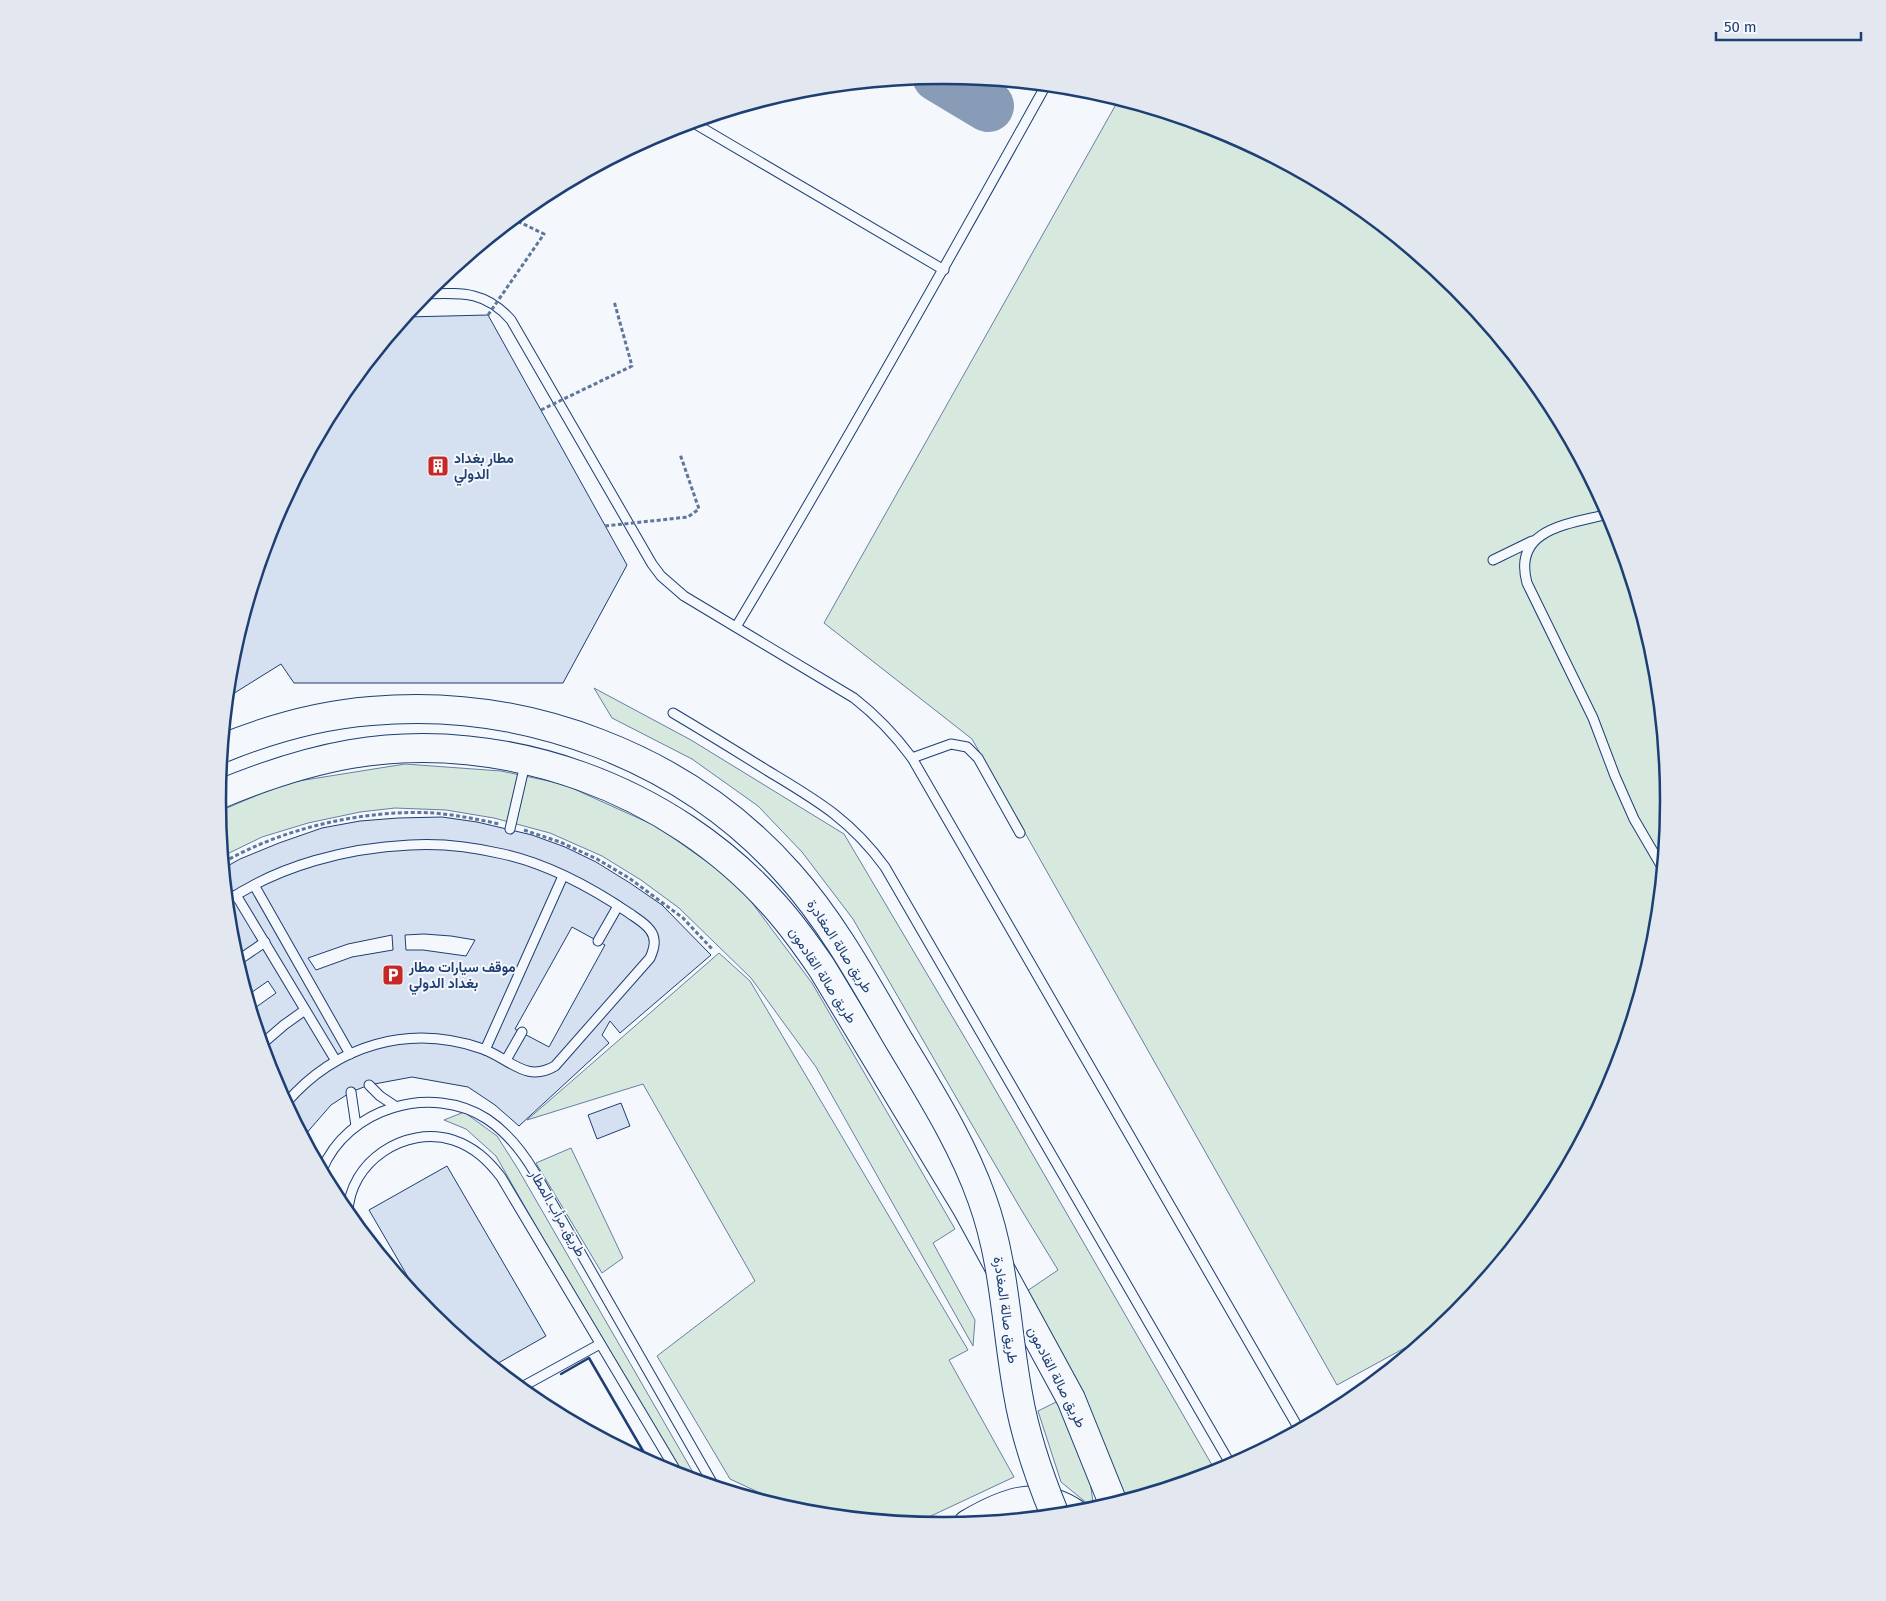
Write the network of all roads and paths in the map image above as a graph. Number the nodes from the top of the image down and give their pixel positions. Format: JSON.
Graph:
{"nodes":[{"id":1,"x":1043,"y":91,"type":"edge"},
{"id":2,"x":700,"y":127,"type":"edge"},
{"id":3,"x":520,"y":223,"type":"edge"},
{"id":4,"x":944,"y":270,"type":"junction"},
{"id":5,"x":436,"y":294,"type":"edge"},
{"id":6,"x":614,"y":301,"type":"dead end"},
{"id":7,"x":488,"y":315,"type":"dead end"},
{"id":8,"x":541,"y":410,"type":"dead end"},
{"id":9,"x":680,"y":454,"type":"dead end"},
{"id":10,"x":1601,"y":516,"type":"edge"},
{"id":11,"x":605,"y":526,"type":"dead end"},
{"id":12,"x":1535,"y":539,"type":"junction"},
{"id":13,"x":1493,"y":560,"type":"dead end"},
{"id":14,"x":736,"y":626,"type":"junction"},
{"id":15,"x":673,"y":713,"type":"dead end"},
{"id":16,"x":229,"y":746,"type":"edge"},
{"id":17,"x":912,"y":758,"type":"junction"},
{"id":18,"x":526,"y":760,"type":"junction"},
{"id":19,"x":226,"y":792,"type":"edge"},
{"id":20,"x":510,"y":829,"type":"dead end"},
{"id":21,"x":1020,"y":832,"type":"dead end"},
{"id":22,"x":1657,"y":858,"type":"edge"},
{"id":23,"x":563,"y":876,"type":"junction"},
{"id":24,"x":254,"y":885,"type":"junction"},
{"id":25,"x":236,"y":895,"type":"junction"},
{"id":26,"x":233,"y":897,"type":"edge"},
{"id":27,"x":618,"y":906,"type":"junction"},
{"id":28,"x":598,"y":941,"type":"dead end"},
{"id":29,"x":265,"y":942,"type":"junction"},
{"id":30,"x":244,"y":956,"type":"edge"},
{"id":31,"x":305,"y":1010,"type":"junction"},
{"id":32,"x":522,"y":1032,"type":"dead end"},
{"id":33,"x":267,"y":1039,"type":"edge"},
{"id":34,"x":485,"y":1050,"type":"junction"},
{"id":35,"x":350,"y":1054,"type":"junction"},
{"id":36,"x":506,"y":1060,"type":"junction"},
{"id":37,"x":336,"y":1061,"type":"junction"},
{"id":38,"x":369,"y":1085,"type":"dead end"},
{"id":39,"x":351,"y":1092,"type":"dead end"},
{"id":40,"x":291,"y":1098,"type":"edge"},
{"id":41,"x":395,"y":1106,"type":"junction"},
{"id":42,"x":356,"y":1126,"type":"junction"},
{"id":43,"x":325,"y":1164,"type":"edge"},
{"id":44,"x":350,"y":1203,"type":"edge"},
{"id":45,"x":600,"y":1344,"type":"junction"},
{"id":46,"x":528,"y":1384,"type":"edge"},
{"id":47,"x":1296,"y":1424,"type":"edge"},
{"id":48,"x":1227,"y":1458,"type":"edge"},
{"id":49,"x":672,"y":1464,"type":"edge"},
{"id":50,"x":709,"y":1478,"type":"edge"},
{"id":51,"x":1111,"y":1497,"type":"edge"},
{"id":52,"x":1061,"y":1507,"type":"edge"},
{"id":53,"x":1052,"y":1508,"type":"edge"},
{"id":54,"x":982,"y":1516,"type":"edge"}],
"edges":[{"from":1,"to":4,"type":"lane"},
{"from":2,"to":4,"type":"lane"},
{"from":3,"to":7,"type":"path","bridge":true},
{"from":4,"to":14,"type":"lane"},
{"from":5,"to":14,"type":"lane"},
{"from":6,"to":8,"type":"path","bridge":true},
{"from":9,"to":11,"type":"path","bridge":true},
{"from":10,"to":12,"type":"lane"},
{"from":12,"to":13,"type":"lane"},
{"from":12,"to":22,"type":"lane"},
{"from":14,"to":17,"type":"lane"},
{"from":15,"to":48,"type":"lane"},
{"from":16,"to":53,"type":"main road","name":"طريق صالة المغادرة","bridge":true},
{"from":17,"to":21,"type":"lane"},
{"from":17,"to":47,"type":"lane"},
{"from":18,"to":19,"type":"main road","name":"طريق صالة القادمون"},
{"from":18,"to":20,"type":"lane"},
{"from":18,"to":51,"type":"main road","name":"طريق صالة القادمون"},
{"from":23,"to":24,"type":"lane"},
{"from":23,"to":27,"type":"lane"},
{"from":23,"to":34,"type":"lane"},
{"from":24,"to":25,"type":"lane"},
{"from":24,"to":35,"type":"lane"},
{"from":25,"to":26,"type":"lane"},
{"from":25,"to":29,"type":"lane"},
{"from":27,"to":28,"type":"lane"},
{"from":27,"to":36,"type":"lane"},
{"from":29,"to":30,"type":"lane"},
{"from":29,"to":31,"type":"lane"},
{"from":31,"to":33,"type":"lane"},
{"from":31,"to":37,"type":"lane"},
{"from":32,"to":36,"type":"lane"},
{"from":34,"to":35,"type":"lane"},
{"from":34,"to":36,"type":"lane"},
{"from":35,"to":37,"type":"lane"},
{"from":37,"to":40,"type":"lane"},
{"from":38,"to":41,"type":"lane"},
{"from":39,"to":42,"type":"lane"},
{"from":41,"to":42,"type":"lane","name":"طريق مرأب المطار"},
{"from":41,"to":50,"type":"lane","name":"طريق مرأب المطار"},
{"from":42,"to":43,"type":"lane","name":"طريق مرأب المطار"},
{"from":44,"to":45,"type":"lane"},
{"from":45,"to":46,"type":"lane"},
{"from":45,"to":49,"type":"lane"},
{"from":52,"to":54,"type":"main road"}]}
